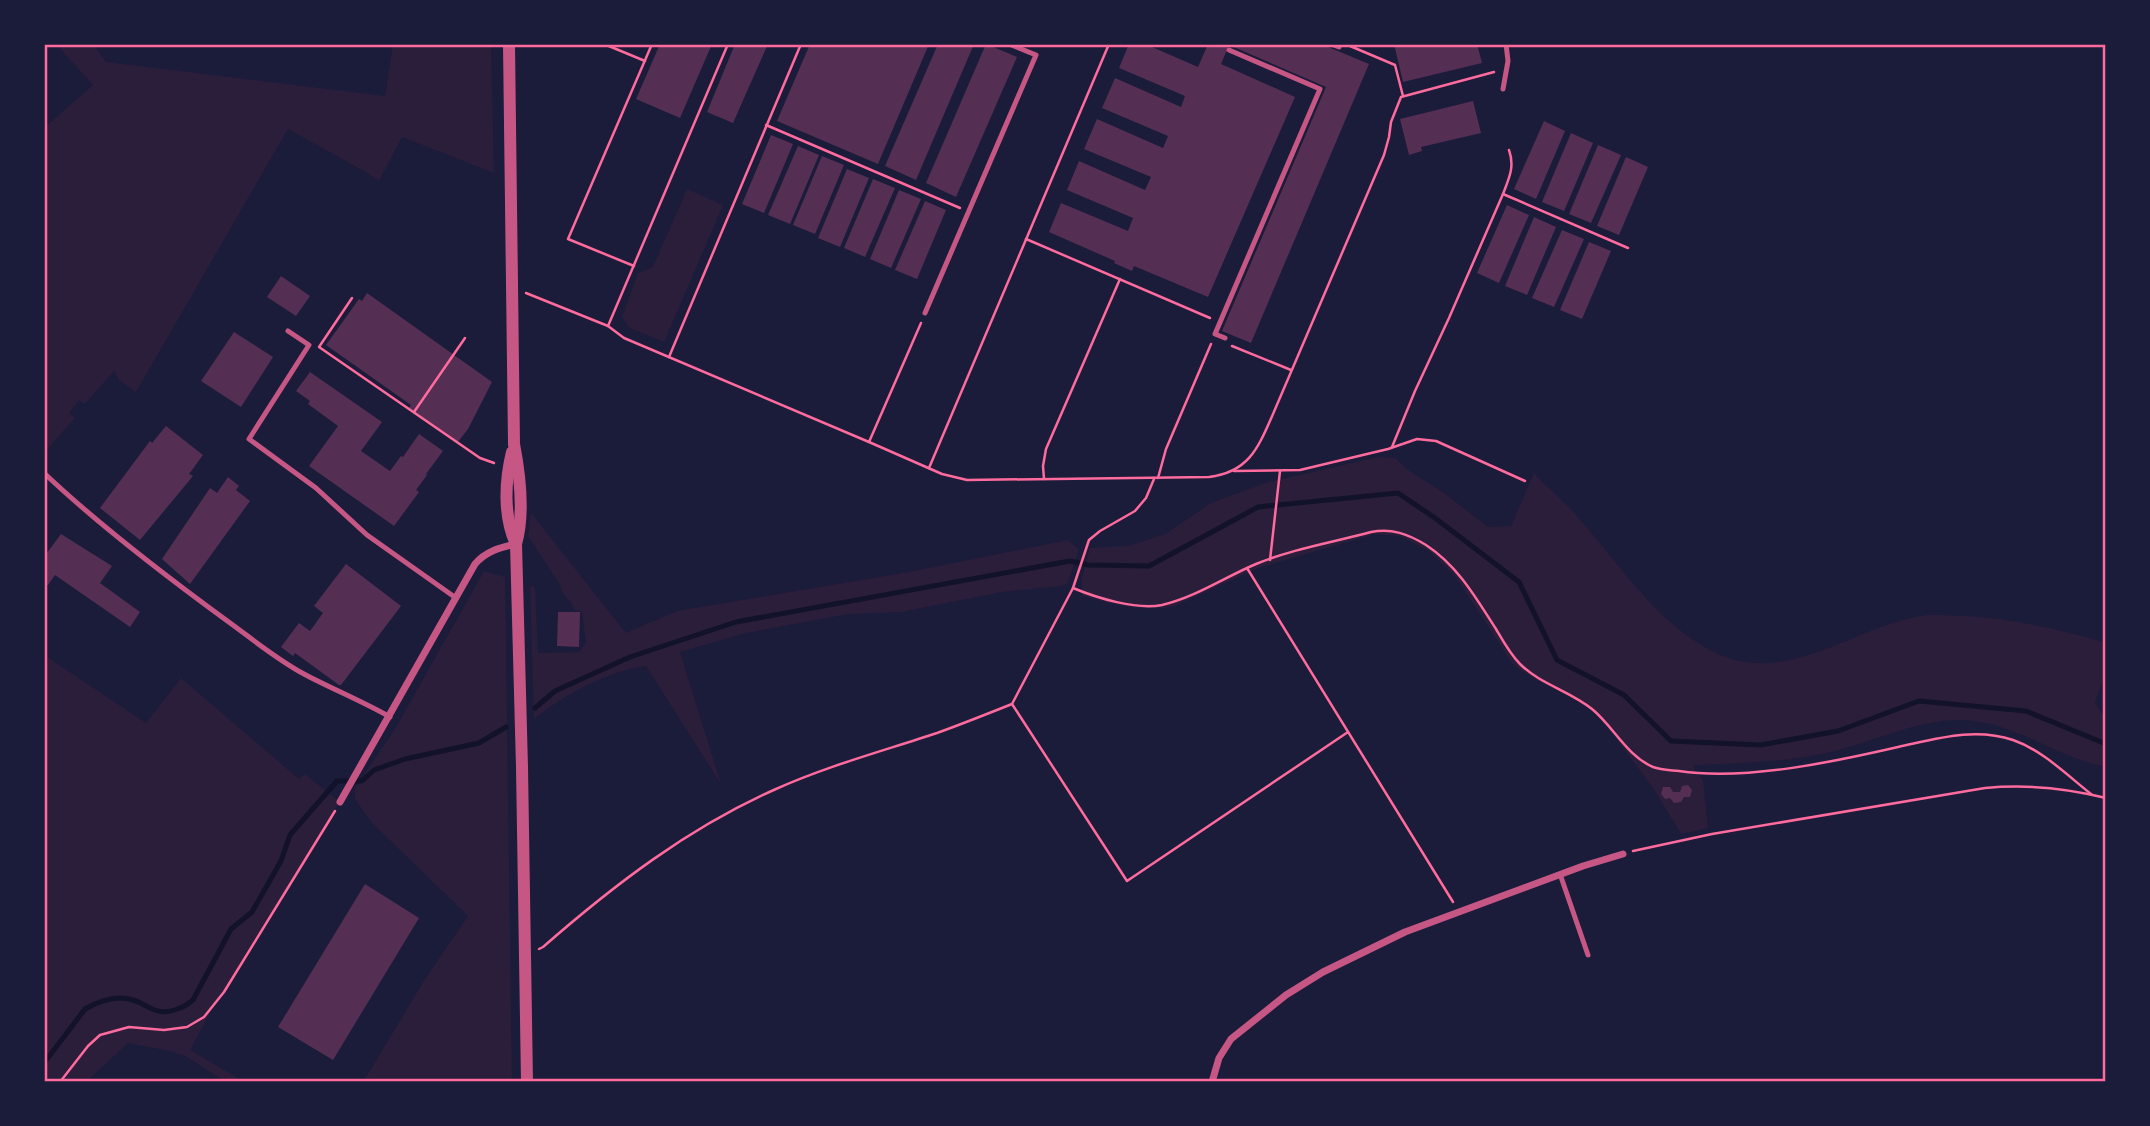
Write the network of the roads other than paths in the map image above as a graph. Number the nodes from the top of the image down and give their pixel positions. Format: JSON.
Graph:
{"nodes":[{"id":1,"x":509,"y":44,"type":"edge"},
{"id":2,"x":1009,"y":44,"type":"edge"},
{"id":3,"x":1331,"y":44,"type":"edge"},
{"id":4,"x":1343,"y":44,"type":"edge"},
{"id":5,"x":1506,"y":44,"type":"edge"},
{"id":6,"x":1229,"y":50,"type":"dead end"},
{"id":7,"x":1503,"y":89,"type":"dead end"},
{"id":8,"x":925,"y":313,"type":"road end"},
{"id":9,"x":288,"y":331,"type":"dead end"},
{"id":10,"x":1225,"y":340,"type":"road end"},
{"id":11,"x":44,"y":473,"type":"edge"},
{"id":12,"x":516,"y":544,"type":"junction"},
{"id":13,"x":456,"y":598,"type":"junction"},
{"id":14,"x":390,"y":717,"type":"junction"},
{"id":15,"x":340,"y":802,"type":"road end"},
{"id":16,"x":1623,"y":854,"type":"road end"},
{"id":17,"x":1560,"y":874,"type":"junction"},
{"id":18,"x":1588,"y":956,"type":"dead end"},
{"id":19,"x":527,"y":1082,"type":"edge"},
{"id":20,"x":1212,"y":1082,"type":"edge"}],
"edges":[{"from":1,"to":12,"type":"street"},
{"from":2,"to":8,"type":"lane"},
{"from":3,"to":4,"type":"lane"},
{"from":5,"to":7,"type":"lane"},
{"from":6,"to":10,"type":"lane"},
{"from":9,"to":13,"type":"lane"},
{"from":11,"to":14,"type":"lane"},
{"from":12,"to":13,"type":"street"},
{"from":12,"to":19,"type":"street"},
{"from":13,"to":14,"type":"street"},
{"from":14,"to":15,"type":"street"},
{"from":16,"to":17,"type":"street"},
{"from":17,"to":18,"type":"lane"},
{"from":17,"to":20,"type":"street"}]}
